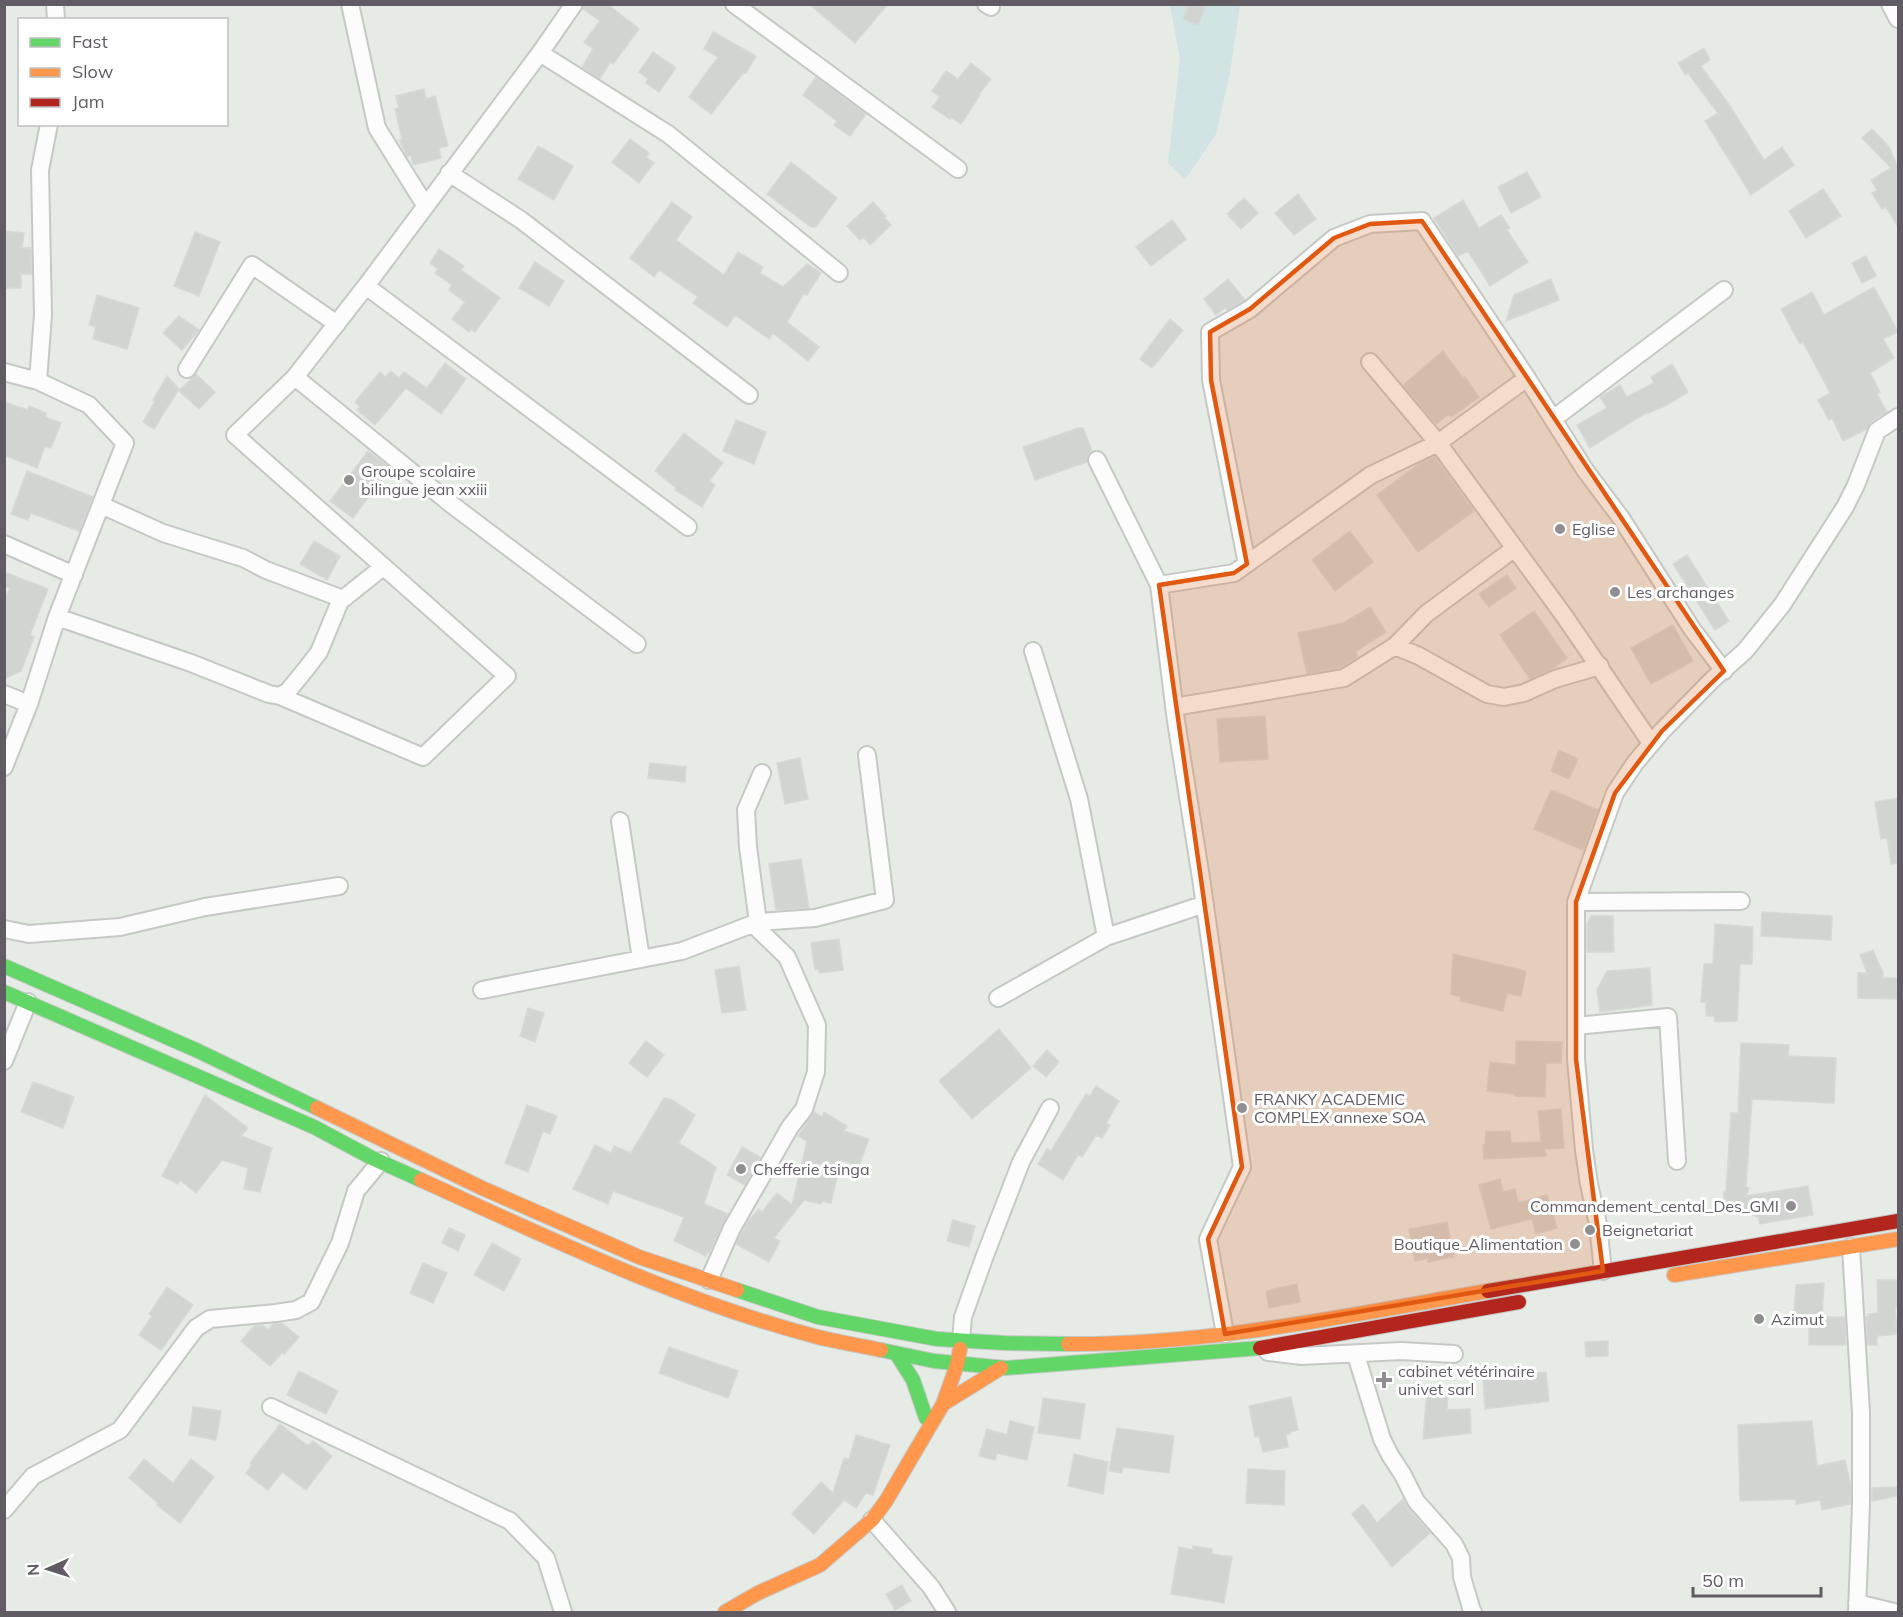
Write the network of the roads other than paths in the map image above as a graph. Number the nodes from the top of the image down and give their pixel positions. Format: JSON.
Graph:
{"nodes":[{"id":1,"x":350,"y":4,"type":"edge"},
{"id":2,"x":574,"y":4,"type":"edge"},
{"id":3,"x":734,"y":4,"type":"edge"},
{"id":4,"x":1890,"y":4,"type":"edge"},
{"id":5,"x":1899,"y":19,"type":"edge"},
{"id":6,"x":540,"y":53,"type":"junction"},
{"id":7,"x":49,"y":126,"type":"edge"},
{"id":8,"x":957,"y":168,"type":"dead end"},
{"id":9,"x":449,"y":173,"type":"junction"},
{"id":10,"x":425,"y":205,"type":"junction"},
{"id":11,"x":839,"y":273,"type":"dead end"},
{"id":12,"x":366,"y":286,"type":"junction"},
{"id":13,"x":1724,"y":290,"type":"dead end"},
{"id":14,"x":337,"y":324,"type":"junction"},
{"id":15,"x":1370,"y":362,"type":"dead end"},
{"id":16,"x":187,"y":369,"type":"dead end"},
{"id":17,"x":4,"y":372,"type":"edge"},
{"id":18,"x":295,"y":377,"type":"junction"},
{"id":19,"x":1527,"y":378,"type":"junction"},
{"id":20,"x":38,"y":381,"type":"junction"},
{"id":21,"x":749,"y":395,"type":"dead end"},
{"id":22,"x":1899,"y":417,"type":"edge"},
{"id":23,"x":1553,"y":419,"type":"junction"},
{"id":24,"x":1438,"y":443,"type":"junction"},
{"id":25,"x":1097,"y":460,"type":"dead end"},
{"id":26,"x":101,"y":506,"type":"junction"},
{"id":27,"x":688,"y":527,"type":"dead end"},
{"id":28,"x":4,"y":543,"type":"edge"},
{"id":29,"x":1515,"y":548,"type":"junction"},
{"id":30,"x":1247,"y":564,"type":"junction"},
{"id":31,"x":383,"y":567,"type":"junction"},
{"id":32,"x":74,"y":575,"type":"junction"},
{"id":33,"x":1159,"y":585,"type":"junction"},
{"id":34,"x":341,"y":599,"type":"junction"},
{"id":35,"x":57,"y":617,"type":"junction"},
{"id":36,"x":637,"y":644,"type":"dead end"},
{"id":37,"x":1395,"y":646,"type":"junction"},
{"id":38,"x":1033,"y":651,"type":"dead end"},
{"id":39,"x":1600,"y":666,"type":"junction"},
{"id":40,"x":1724,"y":671,"type":"junction"},
{"id":41,"x":4,"y":694,"type":"edge"},
{"id":42,"x":280,"y":696,"type":"junction"},
{"id":43,"x":29,"y":704,"type":"junction"},
{"id":44,"x":1174,"y":707,"type":"junction"},
{"id":45,"x":1651,"y":744,"type":"junction"},
{"id":46,"x":867,"y":755,"type":"dead end"},
{"id":47,"x":4,"y":767,"type":"edge"},
{"id":48,"x":762,"y":773,"type":"dead end"},
{"id":49,"x":620,"y":821,"type":"dead end"},
{"id":50,"x":339,"y":886,"type":"dead end"},
{"id":51,"x":1742,"y":901,"type":"dead end"},
{"id":52,"x":1576,"y":902,"type":"junction"},
{"id":53,"x":1205,"y":904,"type":"junction"},
{"id":54,"x":758,"y":922,"type":"junction"},
{"id":55,"x":4,"y":928,"type":"edge"},
{"id":56,"x":1106,"y":937,"type":"junction"},
{"id":57,"x":641,"y":959,"type":"junction"},
{"id":58,"x":4,"y":966,"type":"edge"},
{"id":59,"x":482,"y":990,"type":"dead end"},
{"id":60,"x":4,"y":992,"type":"edge"},
{"id":61,"x":998,"y":998,"type":"dead end"},
{"id":62,"x":28,"y":1002,"type":"junction"},
{"id":63,"x":1576,"y":1026,"type":"junction"},
{"id":64,"x":4,"y":1061,"type":"edge"},
{"id":65,"x":1050,"y":1108,"type":"dead end"},
{"id":66,"x":381,"y":1161,"type":"junction"},
{"id":67,"x":1677,"y":1161,"type":"dead end"},
{"id":68,"x":1899,"y":1221,"type":"edge"},
{"id":69,"x":1899,"y":1239,"type":"edge"},
{"id":70,"x":1851,"y":1247,"type":"junction"},
{"id":71,"x":1603,"y":1271,"type":"junction"},
{"id":72,"x":1665,"y":1276,"type":"dead end"},
{"id":73,"x":709,"y":1280,"type":"junction"},
{"id":74,"x":1538,"y":1298,"type":"dead end"},
{"id":75,"x":1225,"y":1334,"type":"junction"},
{"id":76,"x":954,"y":1340,"type":"junction"},
{"id":77,"x":1249,"y":1350,"type":"junction"},
{"id":78,"x":896,"y":1353,"type":"junction"},
{"id":79,"x":1454,"y":1354,"type":"dead end"},
{"id":80,"x":1356,"y":1355,"type":"junction"},
{"id":81,"x":957,"y":1365,"type":"junction"},
{"id":82,"x":940,"y":1367,"type":"junction"},
{"id":83,"x":1001,"y":1368,"type":"junction"},
{"id":84,"x":934,"y":1391,"type":"dead end"},
{"id":85,"x":943,"y":1404,"type":"junction"},
{"id":86,"x":272,"y":1407,"type":"dead end"},
{"id":87,"x":926,"y":1425,"type":"junction"},
{"id":88,"x":4,"y":1510,"type":"edge"},
{"id":89,"x":872,"y":1520,"type":"junction"},
{"id":90,"x":1857,"y":1608,"type":"edge"},
{"id":91,"x":563,"y":1612,"type":"edge"},
{"id":92,"x":725,"y":1612,"type":"edge"},
{"id":93,"x":947,"y":1612,"type":"edge"},
{"id":94,"x":1473,"y":1612,"type":"edge"},
{"id":95,"x":1894,"y":1612,"type":"edge"}],
"edges":[{"from":1,"to":10,"type":"street"},
{"from":2,"to":6,"type":"street"},
{"from":3,"to":8,"type":"street"},
{"from":4,"to":5,"type":"street"},
{"from":6,"to":9,"type":"street"},
{"from":6,"to":11,"type":"street"},
{"from":7,"to":20,"type":"street"},
{"from":9,"to":10,"type":"street"},
{"from":9,"to":21,"type":"street"},
{"from":10,"to":12,"type":"street"},
{"from":12,"to":14,"type":"street"},
{"from":12,"to":27,"type":"street"},
{"from":13,"to":23,"type":"street"},
{"from":14,"to":16,"type":"street"},
{"from":14,"to":18,"type":"street"},
{"from":15,"to":24,"type":"street"},
{"from":17,"to":20,"type":"street"},
{"from":18,"to":31,"type":"street"},
{"from":18,"to":36,"type":"street"},
{"from":19,"to":23,"type":"street"},
{"from":19,"to":24,"type":"street"},
{"from":19,"to":30,"type":"street"},
{"from":20,"to":26,"type":"street"},
{"from":22,"to":40,"type":"street"},
{"from":23,"to":40,"type":"street"},
{"from":24,"to":29,"type":"street"},
{"from":24,"to":30,"type":"street"},
{"from":25,"to":33,"type":"street"},
{"from":26,"to":32,"type":"street"},
{"from":26,"to":34,"type":"street"},
{"from":28,"to":32,"type":"street"},
{"from":29,"to":37,"type":"street"},
{"from":29,"to":39,"type":"street"},
{"from":30,"to":33,"type":"street"},
{"from":31,"to":34,"type":"street"},
{"from":31,"to":42,"type":"street"},
{"from":32,"to":35,"type":"street"},
{"from":33,"to":44,"type":"street"},
{"from":34,"to":42,"type":"street"},
{"from":35,"to":42,"type":"street"},
{"from":35,"to":43,"type":"street"},
{"from":37,"to":39,"type":"street"},
{"from":37,"to":44,"type":"street"},
{"from":38,"to":56,"type":"street"},
{"from":39,"to":45,"type":"street"},
{"from":40,"to":45,"type":"street"},
{"from":41,"to":43,"type":"street"},
{"from":43,"to":47,"type":"street"},
{"from":44,"to":53,"type":"street"},
{"from":45,"to":52,"type":"street"},
{"from":46,"to":54,"type":"street"},
{"from":48,"to":54,"type":"street"},
{"from":49,"to":57,"type":"street"},
{"from":50,"to":55,"type":"street"},
{"from":51,"to":52,"type":"street"},
{"from":52,"to":63,"type":"street"},
{"from":53,"to":56,"type":"street"},
{"from":53,"to":75,"type":"street"},
{"from":54,"to":57,"type":"street"},
{"from":54,"to":73,"type":"street"},
{"from":56,"to":61,"type":"street"},
{"from":57,"to":59,"type":"street"},
{"from":58,"to":73,"type":"main road"},
{"from":60,"to":62,"type":"main road"},
{"from":62,"to":64,"type":"street"},
{"from":62,"to":66,"type":"main road"},
{"from":63,"to":67,"type":"street"},
{"from":63,"to":71,"type":"street"},
{"from":65,"to":76,"type":"street"},
{"from":66,"to":78,"type":"main road"},
{"from":66,"to":88,"type":"street"},
{"from":68,"to":71,"type":"main road"},
{"from":69,"to":70,"type":"main road"},
{"from":70,"to":72,"type":"main road"},
{"from":70,"to":90,"type":"street"},
{"from":71,"to":75,"type":"main road"},
{"from":73,"to":76,"type":"main road"},
{"from":74,"to":77,"type":"main road"},
{"from":75,"to":76,"type":"main road"},
{"from":76,"to":81,"type":"main road"},
{"from":76,"to":82,"type":"main road"},
{"from":77,"to":80,"type":"street"},
{"from":77,"to":83,"type":"main road"},
{"from":78,"to":82,"type":"main road"},
{"from":78,"to":87,"type":"main road"},
{"from":79,"to":80,"type":"street"},
{"from":80,"to":94,"type":"street"},
{"from":81,"to":82,"type":"main road"},
{"from":81,"to":83,"type":"main road"},
{"from":81,"to":85,"type":"main road"},
{"from":83,"to":85,"type":"main road"},
{"from":84,"to":87,"type":"main road"},
{"from":85,"to":87,"type":"main road"},
{"from":86,"to":91,"type":"street"},
{"from":87,"to":89,"type":"main road"},
{"from":89,"to":92,"type":"main road"},
{"from":89,"to":93,"type":"street"},
{"from":90,"to":95,"type":"street"}]}
